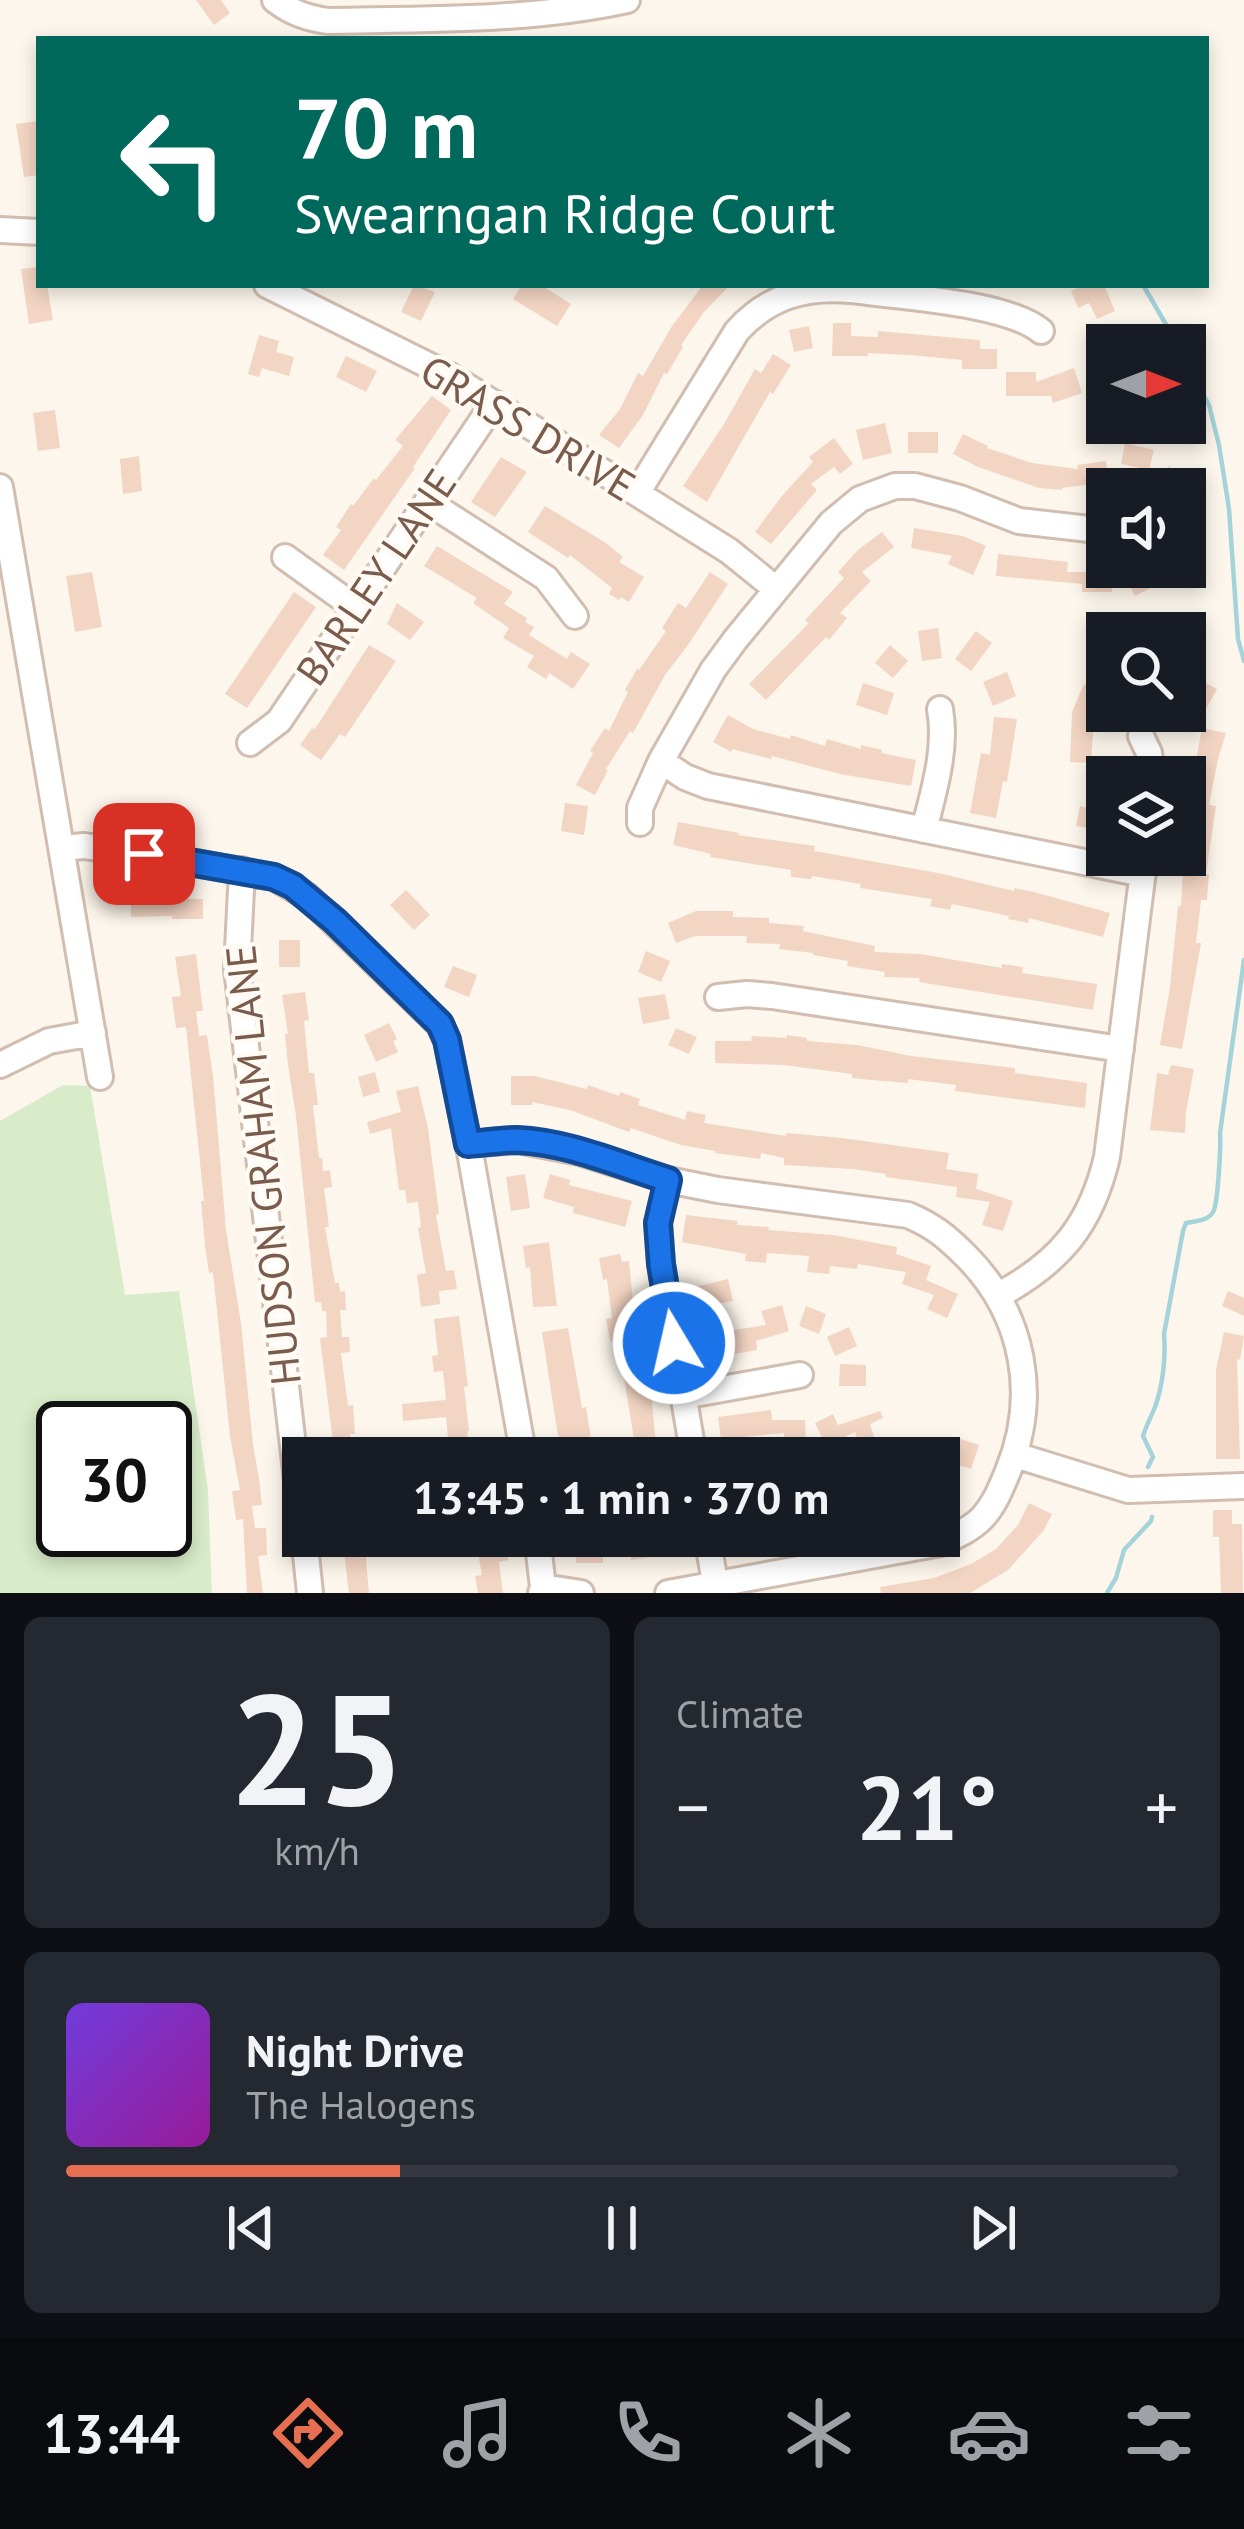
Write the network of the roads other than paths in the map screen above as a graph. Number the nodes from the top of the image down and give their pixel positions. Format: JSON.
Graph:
{"nodes":[{"id":1,"x":274,"y":0,"type":"edge"},
{"id":2,"x":627,"y":0,"type":"edge"},
{"id":3,"x":0,"y":230,"type":"edge"},
{"id":4,"x":36,"y":232,"type":"edge"},
{"id":5,"x":273,"y":288,"type":"edge"},
{"id":6,"x":1041,"y":331,"type":"dead end"},
{"id":7,"x":494,"y":403,"type":"junction"},
{"id":8,"x":0,"y":487,"type":"edge"},
{"id":9,"x":637,"y":493,"type":"junction"},
{"id":10,"x":428,"y":502,"type":"junction"},
{"id":11,"x":1086,"y":529,"type":"edge"},
{"id":12,"x":285,"y":557,"type":"dead end"},
{"id":13,"x":776,"y":589,"type":"junction"},
{"id":14,"x":356,"y":608,"type":"junction"},
{"id":15,"x":574,"y":616,"type":"dead end"},
{"id":16,"x":940,"y":709,"type":"dead end"},
{"id":17,"x":1141,"y":736,"type":"dead end"},
{"id":18,"x":250,"y":742,"type":"dead end"},
{"id":19,"x":1150,"y":756,"type":"edge"},
{"id":20,"x":661,"y":761,"type":"junction"},
{"id":21,"x":640,"y":823,"type":"dead end"},
{"id":22,"x":924,"y":830,"type":"junction"},
{"id":23,"x":62,"y":848,"type":"junction"},
{"id":24,"x":1086,"y":856,"type":"edge"},
{"id":25,"x":242,"y":871,"type":"junction"},
{"id":26,"x":1143,"y":876,"type":"edge"},
{"id":27,"x":718,"y":997,"type":"dead end"},
{"id":28,"x":93,"y":1033,"type":"junction"},
{"id":29,"x":1121,"y":1049,"type":"junction"},
{"id":30,"x":0,"y":1065,"type":"edge"},
{"id":31,"x":100,"y":1077,"type":"dead end"},
{"id":32,"x":468,"y":1144,"type":"junction"},
{"id":33,"x":668,"y":1180,"type":"junction"},
{"id":34,"x":999,"y":1295,"type":"junction"},
{"id":35,"x":800,"y":1375,"type":"dead end"},
{"id":36,"x":683,"y":1396,"type":"junction"},
{"id":37,"x":292,"y":1437,"type":"edge"},
{"id":38,"x":520,"y":1437,"type":"edge"},
{"id":39,"x":690,"y":1437,"type":"edge"},
{"id":40,"x":1015,"y":1455,"type":"junction"},
{"id":41,"x":1244,"y":1486,"type":"edge"},
{"id":42,"x":306,"y":1557,"type":"edge"},
{"id":43,"x":539,"y":1557,"type":"edge"},
{"id":44,"x":711,"y":1557,"type":"edge"},
{"id":45,"x":715,"y":1583,"type":"junction"},
{"id":46,"x":542,"y":1590,"type":"edge"},
{"id":47,"x":310,"y":1593,"type":"edge"},
{"id":48,"x":581,"y":1593,"type":"edge"},
{"id":49,"x":668,"y":1593,"type":"edge"}],
"edges":[{"from":1,"to":2,"type":"street"},
{"from":3,"to":4,"type":"street"},
{"from":5,"to":7,"type":"street","name":"GRASS DRIVE"},
{"from":6,"to":9,"type":"street"},
{"from":7,"to":9,"type":"street","name":"GRASS DRIVE"},
{"from":7,"to":10,"type":"street","name":"BARLEY LANE"},
{"from":8,"to":23,"type":"street"},
{"from":9,"to":13,"type":"street","name":"GRASS DRIVE"},
{"from":10,"to":14,"type":"street","name":"BARLEY LANE"},
{"from":10,"to":15,"type":"street"},
{"from":11,"to":13,"type":"street"},
{"from":12,"to":14,"type":"street"},
{"from":13,"to":20,"type":"street"},
{"from":14,"to":18,"type":"street","name":"BARLEY LANE"},
{"from":16,"to":22,"type":"street"},
{"from":17,"to":19,"type":"street"},
{"from":20,"to":21,"type":"street"},
{"from":20,"to":22,"type":"street"},
{"from":22,"to":24,"type":"street"},
{"from":23,"to":25,"type":"street"},
{"from":23,"to":28,"type":"street"},
{"from":25,"to":32,"type":"street"},
{"from":25,"to":37,"type":"street","name":"HUDSON GRAHAM LANE"},
{"from":26,"to":29,"type":"street"},
{"from":27,"to":29,"type":"street"},
{"from":28,"to":30,"type":"street"},
{"from":28,"to":31,"type":"street"},
{"from":29,"to":34,"type":"street"},
{"from":32,"to":33,"type":"street"},
{"from":32,"to":38,"type":"street"},
{"from":33,"to":34,"type":"street"},
{"from":33,"to":36,"type":"street"},
{"from":34,"to":40,"type":"street"},
{"from":35,"to":36,"type":"street"},
{"from":36,"to":39,"type":"street"},
{"from":40,"to":41,"type":"street"},
{"from":40,"to":45,"type":"street"},
{"from":42,"to":47,"type":"street","name":"HUDSON GRAHAM LANE"},
{"from":43,"to":46,"type":"street"},
{"from":44,"to":45,"type":"street"},
{"from":45,"to":49,"type":"street"},
{"from":46,"to":48,"type":"street"}]}
